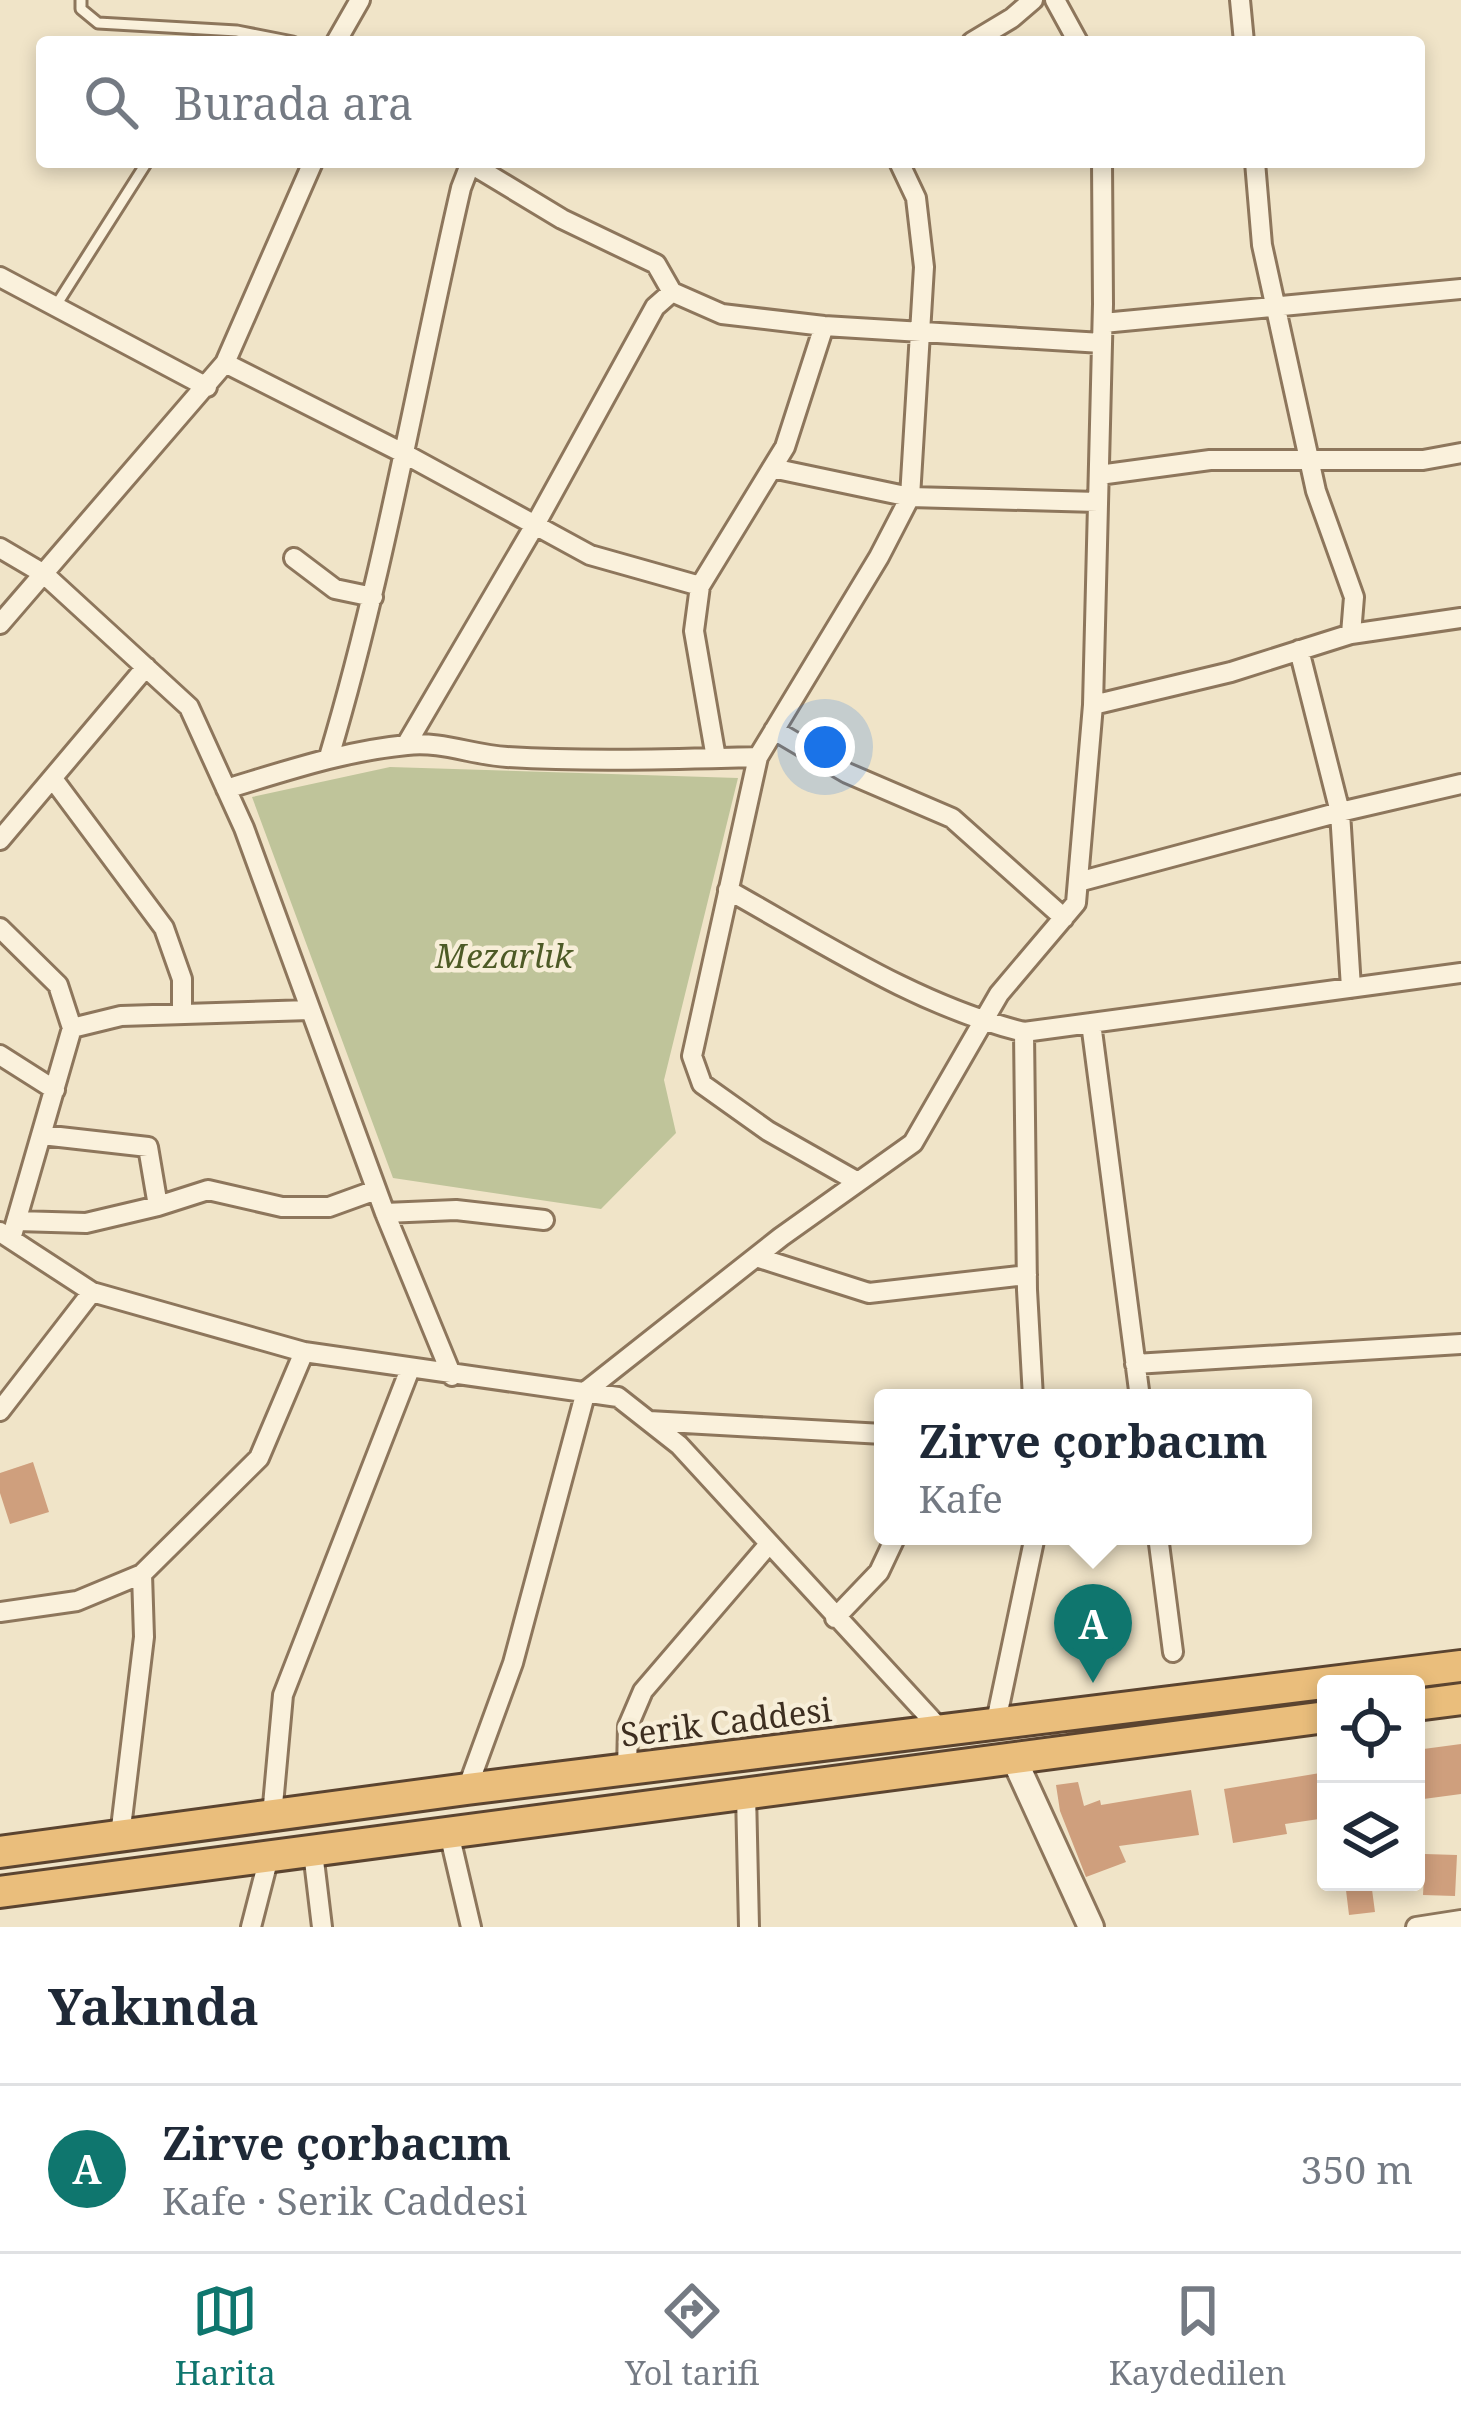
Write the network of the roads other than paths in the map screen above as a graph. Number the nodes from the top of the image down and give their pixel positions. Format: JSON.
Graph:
{"nodes":[{"id":1,"x":81,"y":0,"type":"edge"},
{"id":2,"x":360,"y":0,"type":"edge"},
{"id":3,"x":1033,"y":0,"type":"edge"},
{"id":4,"x":1055,"y":0,"type":"edge"},
{"id":5,"x":1240,"y":0,"type":"edge"},
{"id":6,"x":188,"y":28,"type":"junction"},
{"id":7,"x":186,"y":36,"type":"edge"},
{"id":8,"x":262,"y":36,"type":"edge"},
{"id":9,"x":339,"y":36,"type":"edge"},
{"id":10,"x":982,"y":36,"type":"edge"},
{"id":11,"x":1075,"y":36,"type":"edge"},
{"id":12,"x":1243,"y":36,"type":"edge"},
{"id":13,"x":143,"y":168,"type":"edge"},
{"id":14,"x":310,"y":168,"type":"edge"},
{"id":15,"x":469,"y":168,"type":"edge"},
{"id":16,"x":479,"y":168,"type":"edge"},
{"id":17,"x":902,"y":168,"type":"edge"},
{"id":18,"x":1102,"y":168,"type":"edge"},
{"id":19,"x":1256,"y":168,"type":"edge"},
{"id":20,"x":0,"y":278,"type":"edge"},
{"id":21,"x":1461,"y":289,"type":"edge"},
{"id":22,"x":672,"y":292,"type":"junction"},
{"id":23,"x":56,"y":307,"type":"junction"},
{"id":24,"x":1276,"y":309,"type":"junction"},
{"id":25,"x":824,"y":326,"type":"junction"},
{"id":26,"x":920,"y":332,"type":"junction"},
{"id":27,"x":1103,"y":333,"type":"junction"},
{"id":28,"x":226,"y":363,"type":"junction"},
{"id":29,"x":208,"y":387,"type":"junction"},
{"id":30,"x":403,"y":453,"type":"junction"},
{"id":31,"x":1461,"y":453,"type":"edge"},
{"id":32,"x":1310,"y":462,"type":"junction"},
{"id":33,"x":772,"y":468,"type":"junction"},
{"id":34,"x":1099,"y":475,"type":"junction"},
{"id":35,"x":910,"y":496,"type":"junction"},
{"id":36,"x":1098,"y":502,"type":"junction"},
{"id":37,"x":535,"y":525,"type":"junction"},
{"id":38,"x":0,"y":548,"type":"edge"},
{"id":39,"x":295,"y":558,"type":"dead end"},
{"id":40,"x":44,"y":574,"type":"junction"},
{"id":41,"x":700,"y":586,"type":"junction"},
{"id":42,"x":373,"y":597,"type":"junction"},
{"id":43,"x":1461,"y":618,"type":"edge"},
{"id":44,"x":0,"y":624,"type":"edge"},
{"id":45,"x":1351,"y":634,"type":"junction"},
{"id":46,"x":1299,"y":650,"type":"junction"},
{"id":47,"x":146,"y":668,"type":"junction"},
{"id":48,"x":1093,"y":705,"type":"junction"},
{"id":49,"x":774,"y":730,"type":"junction"},
{"id":50,"x":406,"y":745,"type":"junction"},
{"id":51,"x":329,"y":757,"type":"junction"},
{"id":52,"x":758,"y":757,"type":"junction"},
{"id":53,"x":716,"y":758,"type":"junction"},
{"id":54,"x":53,"y":779,"type":"junction"},
{"id":55,"x":1461,"y":784,"type":"edge"},
{"id":56,"x":226,"y":789,"type":"junction"},
{"id":57,"x":1340,"y":812,"type":"junction"},
{"id":58,"x":0,"y":840,"type":"edge"},
{"id":59,"x":1078,"y":882,"type":"junction"},
{"id":60,"x":728,"y":890,"type":"junction"},
{"id":61,"x":1064,"y":918,"type":"junction"},
{"id":62,"x":0,"y":928,"type":"edge"},
{"id":63,"x":1461,"y":973,"type":"edge"},
{"id":64,"x":1351,"y":988,"type":"junction"},
{"id":65,"x":310,"y":1010,"type":"junction"},
{"id":66,"x":182,"y":1013,"type":"junction"},
{"id":67,"x":983,"y":1022,"type":"junction"},
{"id":68,"x":1091,"y":1023,"type":"junction"},
{"id":69,"x":72,"y":1028,"type":"junction"},
{"id":70,"x":1024,"y":1032,"type":"junction"},
{"id":71,"x":0,"y":1055,"type":"edge"},
{"id":72,"x":55,"y":1090,"type":"junction"},
{"id":73,"x":42,"y":1135,"type":"junction"},
{"id":74,"x":858,"y":1182,"type":"junction"},
{"id":75,"x":376,"y":1190,"type":"junction"},
{"id":76,"x":158,"y":1206,"type":"junction"},
{"id":77,"x":385,"y":1213,"type":"junction"},
{"id":78,"x":544,"y":1220,"type":"dead end"},
{"id":79,"x":9,"y":1231,"type":"edge"},
{"id":80,"x":756,"y":1257,"type":"junction"},
{"id":81,"x":1027,"y":1275,"type":"junction"},
{"id":82,"x":92,"y":1292,"type":"junction"},
{"id":83,"x":1461,"y":1344,"type":"edge"},
{"id":84,"x":304,"y":1352,"type":"junction"},
{"id":85,"x":1135,"y":1364,"type":"junction"},
{"id":86,"x":410,"y":1369,"type":"junction"},
{"id":87,"x":452,"y":1376,"type":"junction"},
{"id":88,"x":1033,"y":1389,"type":"edge"},
{"id":89,"x":1139,"y":1389,"type":"edge"},
{"id":90,"x":586,"y":1390,"type":"junction"},
{"id":91,"x":0,"y":1411,"type":"edge"},
{"id":92,"x":649,"y":1421,"type":"junction"},
{"id":93,"x":874,"y":1434,"type":"edge"},
{"id":94,"x":769,"y":1544,"type":"junction"},
{"id":95,"x":892,"y":1545,"type":"edge"},
{"id":96,"x":1033,"y":1545,"type":"edge"},
{"id":97,"x":1159,"y":1545,"type":"edge"},
{"id":98,"x":142,"y":1574,"type":"junction"},
{"id":99,"x":0,"y":1612,"type":"edge"},
{"id":100,"x":835,"y":1618,"type":"junction"},
{"id":101,"x":1174,"y":1652,"type":"dead end"},
{"id":102,"x":1461,"y":1666,"type":"edge"},
{"id":103,"x":1461,"y":1699,"type":"edge"},
{"id":104,"x":1425,"y":1705,"type":"edge"},
{"id":105,"x":1317,"y":1719,"type":"edge"},
{"id":106,"x":995,"y":1726,"type":"junction"},
{"id":107,"x":943,"y":1732,"type":"junction"},
{"id":108,"x":1014,"y":1759,"type":"junction"},
{"id":109,"x":627,"y":1770,"type":"junction"},
{"id":110,"x":467,"y":1789,"type":"junction"},
{"id":111,"x":746,"y":1793,"type":"junction"},
{"id":112,"x":272,"y":1816,"type":"junction"},
{"id":113,"x":449,"y":1833,"type":"junction"},
{"id":114,"x":120,"y":1836,"type":"junction"},
{"id":115,"x":0,"y":1852,"type":"edge"},
{"id":116,"x":313,"y":1852,"type":"junction"},
{"id":117,"x":269,"y":1857,"type":"junction"},
{"id":118,"x":0,"y":1892,"type":"edge"},
{"id":119,"x":1461,"y":1920,"type":"edge"},
{"id":120,"x":251,"y":1927,"type":"edge"},
{"id":121,"x":322,"y":1927,"type":"edge"},
{"id":122,"x":471,"y":1927,"type":"edge"},
{"id":123,"x":749,"y":1927,"type":"edge"},
{"id":124,"x":1091,"y":1927,"type":"edge"},
{"id":125,"x":1416,"y":1927,"type":"edge"}],
"edges":[{"from":1,"to":6,"type":"lane"},
{"from":2,"to":9,"type":"street"},
{"from":3,"to":10,"type":"street"},
{"from":4,"to":11,"type":"street"},
{"from":5,"to":12,"type":"street"},
{"from":6,"to":7,"type":"lane"},
{"from":6,"to":8,"type":"lane"},
{"from":13,"to":23,"type":"lane"},
{"from":14,"to":28,"type":"street"},
{"from":15,"to":30,"type":"street"},
{"from":16,"to":22,"type":"street"},
{"from":17,"to":26,"type":"street"},
{"from":18,"to":27,"type":"street"},
{"from":19,"to":24,"type":"street"},
{"from":20,"to":23,"type":"street"},
{"from":21,"to":24,"type":"street"},
{"from":22,"to":25,"type":"street"},
{"from":22,"to":37,"type":"street"},
{"from":23,"to":29,"type":"street"},
{"from":24,"to":27,"type":"street"},
{"from":24,"to":32,"type":"street"},
{"from":25,"to":26,"type":"street"},
{"from":25,"to":33,"type":"street"},
{"from":26,"to":27,"type":"street"},
{"from":26,"to":35,"type":"street"},
{"from":27,"to":34,"type":"street"},
{"from":28,"to":29,"type":"street"},
{"from":28,"to":30,"type":"street"},
{"from":29,"to":40,"type":"street"},
{"from":30,"to":37,"type":"street"},
{"from":30,"to":42,"type":"street"},
{"from":31,"to":32,"type":"street"},
{"from":32,"to":34,"type":"street"},
{"from":32,"to":45,"type":"street"},
{"from":33,"to":35,"type":"street"},
{"from":33,"to":41,"type":"street"},
{"from":34,"to":36,"type":"street"},
{"from":35,"to":36,"type":"street"},
{"from":35,"to":49,"type":"street"},
{"from":36,"to":48,"type":"street"},
{"from":37,"to":41,"type":"street"},
{"from":37,"to":50,"type":"street"},
{"from":38,"to":40,"type":"street"},
{"from":39,"to":42,"type":"street"},
{"from":40,"to":44,"type":"street"},
{"from":40,"to":47,"type":"street"},
{"from":41,"to":53,"type":"street"},
{"from":42,"to":51,"type":"street"},
{"from":43,"to":45,"type":"street"},
{"from":45,"to":46,"type":"street"},
{"from":46,"to":48,"type":"street"},
{"from":46,"to":57,"type":"street"},
{"from":47,"to":54,"type":"street"},
{"from":47,"to":56,"type":"street"},
{"from":48,"to":59,"type":"street"},
{"from":49,"to":52,"type":"street"},
{"from":49,"to":61,"type":"street"},
{"from":50,"to":51,"type":"street"},
{"from":50,"to":53,"type":"street"},
{"from":51,"to":56,"type":"street"},
{"from":52,"to":53,"type":"street"},
{"from":52,"to":60,"type":"street"},
{"from":54,"to":58,"type":"street"},
{"from":54,"to":66,"type":"street"},
{"from":55,"to":57,"type":"street"},
{"from":56,"to":65,"type":"street"},
{"from":57,"to":59,"type":"street"},
{"from":57,"to":64,"type":"street"},
{"from":59,"to":61,"type":"street"},
{"from":60,"to":67,"type":"street"},
{"from":60,"to":74,"type":"street"},
{"from":61,"to":67,"type":"street"},
{"from":62,"to":69,"type":"street"},
{"from":63,"to":64,"type":"street"},
{"from":64,"to":68,"type":"street"},
{"from":65,"to":66,"type":"street"},
{"from":65,"to":75,"type":"street"},
{"from":66,"to":69,"type":"street"},
{"from":67,"to":70,"type":"street"},
{"from":67,"to":74,"type":"street"},
{"from":68,"to":70,"type":"street"},
{"from":68,"to":85,"type":"street"},
{"from":69,"to":72,"type":"street"},
{"from":70,"to":81,"type":"street"},
{"from":71,"to":72,"type":"street"},
{"from":72,"to":73,"type":"street"},
{"from":73,"to":76,"type":"street"},
{"from":73,"to":79,"type":"street"},
{"from":74,"to":80,"type":"street"},
{"from":75,"to":76,"type":"street"},
{"from":75,"to":77,"type":"street"},
{"from":76,"to":79,"type":"street"},
{"from":77,"to":78,"type":"street"},
{"from":77,"to":87,"type":"street"},
{"from":79,"to":82,"type":"street"},
{"from":80,"to":81,"type":"street"},
{"from":80,"to":90,"type":"street"},
{"from":81,"to":88,"type":"street"},
{"from":82,"to":84,"type":"street"},
{"from":82,"to":91,"type":"street"},
{"from":83,"to":85,"type":"street"},
{"from":84,"to":86,"type":"street"},
{"from":84,"to":98,"type":"street"},
{"from":85,"to":89,"type":"street"},
{"from":86,"to":87,"type":"street"},
{"from":86,"to":112,"type":"street"},
{"from":87,"to":90,"type":"street"},
{"from":90,"to":92,"type":"street"},
{"from":90,"to":110,"type":"street"},
{"from":92,"to":93,"type":"street"},
{"from":92,"to":94,"type":"street"},
{"from":94,"to":100,"type":"street"},
{"from":94,"to":109,"type":"street"},
{"from":95,"to":100,"type":"street"},
{"from":96,"to":106,"type":"street"},
{"from":97,"to":101,"type":"street"},
{"from":98,"to":99,"type":"street"},
{"from":98,"to":114,"type":"street"},
{"from":100,"to":107,"type":"street"},
{"from":102,"to":106,"type":"highway","name":"Serik Caddesi"},
{"from":103,"to":104,"type":"highway"},
{"from":105,"to":108,"type":"highway"},
{"from":106,"to":107,"type":"highway","name":"Serik Caddesi"},
{"from":107,"to":109,"type":"highway","name":"Serik Caddesi"},
{"from":108,"to":111,"type":"highway"},
{"from":108,"to":124,"type":"street"},
{"from":109,"to":110,"type":"highway","name":"Serik Caddesi"},
{"from":110,"to":112,"type":"highway","name":"Serik Caddesi"},
{"from":111,"to":113,"type":"highway"},
{"from":111,"to":123,"type":"street"},
{"from":112,"to":114,"type":"highway","name":"Serik Caddesi"},
{"from":113,"to":116,"type":"highway"},
{"from":113,"to":122,"type":"street"},
{"from":114,"to":115,"type":"highway","name":"Serik Caddesi"},
{"from":116,"to":117,"type":"highway"},
{"from":116,"to":121,"type":"street"},
{"from":117,"to":118,"type":"highway"},
{"from":117,"to":120,"type":"street"},
{"from":119,"to":125,"type":"street"}]}
